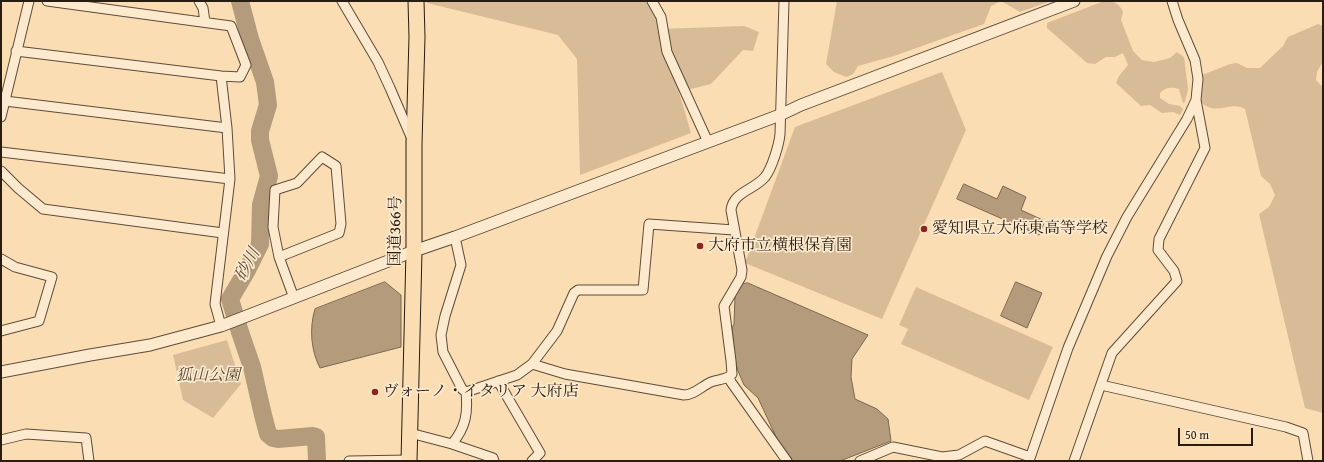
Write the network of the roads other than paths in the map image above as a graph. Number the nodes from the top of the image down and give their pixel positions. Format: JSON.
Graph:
{"nodes":[{"id":1,"x":29,"y":1,"type":"edge"},
{"id":2,"x":47,"y":1,"type":"edge"},
{"id":3,"x":199,"y":1,"type":"edge"},
{"id":4,"x":342,"y":1,"type":"edge"},
{"id":5,"x":416,"y":1,"type":"edge"},
{"id":6,"x":652,"y":1,"type":"edge"},
{"id":7,"x":784,"y":1,"type":"edge"},
{"id":8,"x":1074,"y":1,"type":"edge"},
{"id":9,"x":1172,"y":1,"type":"edge"},
{"id":10,"x":100,"y":4,"type":"edge"},
{"id":11,"x":205,"y":22,"type":"junction"},
{"id":12,"x":16,"y":50,"type":"junction"},
{"id":13,"x":221,"y":76,"type":"junction"},
{"id":14,"x":1196,"y":100,"type":"junction"},
{"id":15,"x":5,"y":101,"type":"junction"},
{"id":16,"x":780,"y":115,"type":"junction"},
{"id":17,"x":1,"y":118,"type":"edge"},
{"id":18,"x":227,"y":128,"type":"junction"},
{"id":19,"x":708,"y":142,"type":"junction"},
{"id":20,"x":414,"y":144,"type":"junction"},
{"id":21,"x":1,"y":152,"type":"edge"},
{"id":22,"x":1,"y":171,"type":"edge"},
{"id":23,"x":230,"y":179,"type":"junction"},
{"id":24,"x":734,"y":230,"type":"junction"},
{"id":25,"x":223,"y":233,"type":"junction"},
{"id":26,"x":454,"y":237,"type":"junction"},
{"id":27,"x":414,"y":251,"type":"junction"},
{"id":28,"x":279,"y":257,"type":"junction"},
{"id":29,"x":1,"y":260,"type":"edge"},
{"id":30,"x":294,"y":298,"type":"junction"},
{"id":31,"x":224,"y":325,"type":"junction"},
{"id":32,"x":1,"y":331,"type":"edge"},
{"id":33,"x":532,"y":364,"type":"junction"},
{"id":34,"x":1,"y":372,"type":"edge"},
{"id":35,"x":729,"y":377,"type":"junction"},
{"id":36,"x":498,"y":381,"type":"junction"},
{"id":37,"x":1101,"y":385,"type":"junction"},
{"id":38,"x":466,"y":392,"type":"junction"},
{"id":39,"x":410,"y":433,"type":"junction"},
{"id":40,"x":1,"y":440,"type":"edge"},
{"id":41,"x":452,"y":444,"type":"junction"},
{"id":42,"x":1029,"y":459,"type":"edge"},
{"id":43,"x":89,"y":461,"type":"edge"},
{"id":44,"x":349,"y":461,"type":"edge"},
{"id":45,"x":409,"y":461,"type":"edge"},
{"id":46,"x":494,"y":461,"type":"edge"},
{"id":47,"x":532,"y":461,"type":"edge"},
{"id":48,"x":787,"y":461,"type":"edge"},
{"id":49,"x":860,"y":461,"type":"edge"},
{"id":50,"x":1074,"y":461,"type":"edge"},
{"id":51,"x":1308,"y":461,"type":"edge"}],
"edges":[{"from":1,"to":12,"type":"street"},
{"from":2,"to":10,"type":"street"},
{"from":3,"to":11,"type":"street"},
{"from":4,"to":20,"type":"street"},
{"from":5,"to":20,"type":"highway","name":"国道366号"},
{"from":6,"to":19,"type":"street"},
{"from":7,"to":16,"type":"street"},
{"from":8,"to":16,"type":"street"},
{"from":9,"to":14,"type":"street"},
{"from":10,"to":11,"type":"street"},
{"from":11,"to":13,"type":"street"},
{"from":12,"to":13,"type":"street"},
{"from":12,"to":15,"type":"street"},
{"from":13,"to":18,"type":"street"},
{"from":14,"to":37,"type":"street"},
{"from":14,"to":42,"type":"street"},
{"from":15,"to":17,"type":"street"},
{"from":15,"to":18,"type":"street"},
{"from":16,"to":19,"type":"street"},
{"from":16,"to":24,"type":"street"},
{"from":18,"to":23,"type":"street"},
{"from":19,"to":26,"type":"street"},
{"from":20,"to":27,"type":"highway","name":"国道366号"},
{"from":21,"to":23,"type":"street"},
{"from":22,"to":25,"type":"street"},
{"from":23,"to":25,"type":"street"},
{"from":24,"to":33,"type":"street"},
{"from":24,"to":35,"type":"street"},
{"from":25,"to":31,"type":"street"},
{"from":26,"to":27,"type":"street"},
{"from":26,"to":38,"type":"street"},
{"from":27,"to":30,"type":"street"},
{"from":27,"to":39,"type":"highway","name":"国道366号"},
{"from":28,"to":28,"type":"street"},
{"from":28,"to":30,"type":"street"},
{"from":29,"to":32,"type":"street"},
{"from":30,"to":31,"type":"street"},
{"from":31,"to":34,"type":"street"},
{"from":33,"to":35,"type":"street"},
{"from":33,"to":36,"type":"street"},
{"from":35,"to":48,"type":"street"},
{"from":36,"to":38,"type":"street"},
{"from":36,"to":47,"type":"street"},
{"from":37,"to":50,"type":"street"},
{"from":37,"to":51,"type":"street"},
{"from":38,"to":41,"type":"street"},
{"from":39,"to":41,"type":"street"},
{"from":39,"to":45,"type":"highway","name":"国道366号"},
{"from":40,"to":43,"type":"street"},
{"from":41,"to":46,"type":"street"},
{"from":42,"to":49,"type":"street"},
{"from":44,"to":45,"type":"street"}]}
